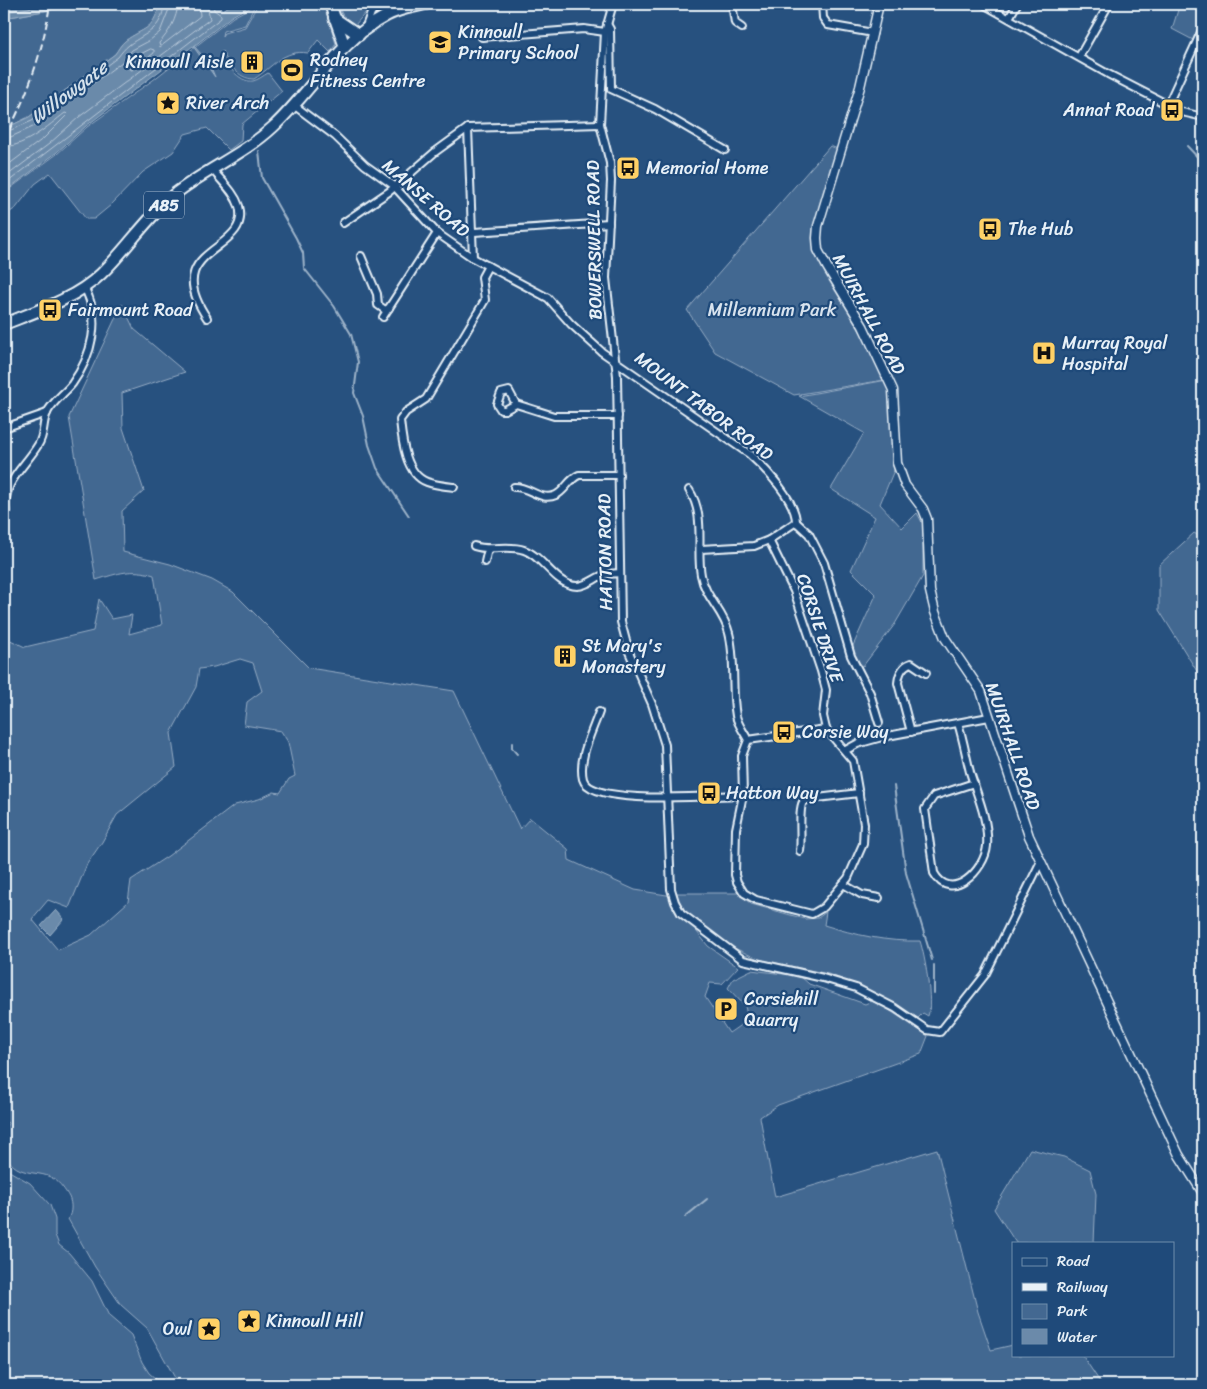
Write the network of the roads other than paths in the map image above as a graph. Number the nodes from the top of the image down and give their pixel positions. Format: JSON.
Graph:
{"nodes":[{"id":1,"x":330,"y":4,"type":"edge"},
{"id":2,"x":378,"y":4,"type":"edge"},
{"id":3,"x":426,"y":4,"type":"edge"},
{"id":4,"x":613,"y":4,"type":"edge"},
{"id":5,"x":732,"y":4,"type":"edge"},
{"id":6,"x":822,"y":4,"type":"edge"},
{"id":7,"x":879,"y":4,"type":"edge"},
{"id":8,"x":983,"y":4,"type":"edge"},
{"id":9,"x":1017,"y":4,"type":"edge"},
{"id":10,"x":1108,"y":4,"type":"edge"},
{"id":11,"x":334,"y":18,"type":"junction"},
{"id":12,"x":1009,"y":18,"type":"junction"},
{"id":13,"x":607,"y":24,"type":"junction"},
{"id":14,"x":742,"y":28,"type":"dead end"},
{"id":15,"x":1203,"y":28,"type":"edge"},
{"id":16,"x":362,"y":32,"type":"junction"},
{"id":17,"x":605,"y":32,"type":"junction"},
{"id":18,"x":873,"y":32,"type":"junction"},
{"id":19,"x":482,"y":37,"type":"dead end"},
{"id":20,"x":345,"y":47,"type":"junction"},
{"id":21,"x":1079,"y":58,"type":"junction"},
{"id":22,"x":1168,"y":104,"type":"junction"},
{"id":23,"x":295,"y":106,"type":"junction"},
{"id":24,"x":1203,"y":117,"type":"edge"},
{"id":25,"x":600,"y":124,"type":"junction"},
{"id":26,"x":468,"y":128,"type":"junction"},
{"id":27,"x":725,"y":150,"type":"dead end"},
{"id":28,"x":212,"y":169,"type":"junction"},
{"id":29,"x":395,"y":187,"type":"junction"},
{"id":30,"x":343,"y":223,"type":"dead end"},
{"id":31,"x":609,"y":223,"type":"junction"},
{"id":32,"x":437,"y":232,"type":"junction"},
{"id":33,"x":474,"y":232,"type":"junction"},
{"id":34,"x":361,"y":256,"type":"dead end"},
{"id":35,"x":473,"y":258,"type":"junction"},
{"id":36,"x":488,"y":266,"type":"junction"},
{"id":37,"x":84,"y":287,"type":"junction"},
{"id":38,"x":389,"y":308,"type":"junction"},
{"id":39,"x":383,"y":317,"type":"dead end"},
{"id":40,"x":208,"y":318,"type":"dead end"},
{"id":41,"x":4,"y":324,"type":"edge"},
{"id":42,"x":614,"y":358,"type":"junction"},
{"id":43,"x":516,"y":404,"type":"dead end"},
{"id":44,"x":47,"y":413,"type":"junction"},
{"id":45,"x":618,"y":416,"type":"junction"},
{"id":46,"x":4,"y":428,"type":"edge"},
{"id":47,"x":618,"y":475,"type":"junction"},
{"id":48,"x":454,"y":487,"type":"dead end"},
{"id":49,"x":514,"y":487,"type":"dead end"},
{"id":50,"x":689,"y":490,"type":"dead end"},
{"id":51,"x":6,"y":511,"type":"dead end"},
{"id":52,"x":796,"y":522,"type":"junction"},
{"id":53,"x":769,"y":540,"type":"junction"},
{"id":54,"x":474,"y":546,"type":"dead end"},
{"id":55,"x":490,"y":549,"type":"junction"},
{"id":56,"x":701,"y":549,"type":"junction"},
{"id":57,"x":485,"y":562,"type":"dead end"},
{"id":58,"x":620,"y":573,"type":"junction"},
{"id":59,"x":926,"y":673,"type":"dead end"},
{"id":60,"x":599,"y":712,"type":"dead end"},
{"id":61,"x":989,"y":717,"type":"junction"},
{"id":62,"x":879,"y":723,"type":"dead end"},
{"id":63,"x":958,"y":723,"type":"junction"},
{"id":64,"x":826,"y":729,"type":"junction"},
{"id":65,"x":910,"y":732,"type":"junction"},
{"id":66,"x":748,"y":740,"type":"junction"},
{"id":67,"x":846,"y":750,"type":"junction"},
{"id":68,"x":974,"y":783,"type":"junction"},
{"id":69,"x":859,"y":793,"type":"junction"},
{"id":70,"x":743,"y":795,"type":"junction"},
{"id":71,"x":668,"y":798,"type":"junction"},
{"id":72,"x":800,"y":851,"type":"dead end"},
{"id":73,"x":1040,"y":863,"type":"junction"},
{"id":74,"x":843,"y":884,"type":"junction"},
{"id":75,"x":879,"y":898,"type":"dead end"},
{"id":76,"x":1203,"y":1194,"type":"edge"}],
"edges":[{"from":1,"to":11,"type":"main road"},
{"from":2,"to":16,"type":"street"},
{"from":3,"to":16,"type":"main road","number":"A85"},
{"from":4,"to":13,"type":"street","name":"BOWERSWELL ROAD"},
{"from":5,"to":14,"type":"street"},
{"from":6,"to":18,"type":"street"},
{"from":7,"to":18,"type":"street","name":"MUIRHALL ROAD"},
{"from":8,"to":12,"type":"street"},
{"from":9,"to":12,"type":"street"},
{"from":10,"to":21,"type":"street"},
{"from":11,"to":16,"type":"main road"},
{"from":11,"to":20,"type":"main road"},
{"from":12,"to":21,"type":"street"},
{"from":13,"to":17,"type":"street","name":"BOWERSWELL ROAD"},
{"from":13,"to":27,"type":"street"},
{"from":15,"to":22,"type":"street"},
{"from":16,"to":20,"type":"main road","number":"A85"},
{"from":17,"to":19,"type":"street"},
{"from":17,"to":25,"type":"street","name":"BOWERSWELL ROAD"},
{"from":18,"to":61,"type":"street","name":"MUIRHALL ROAD"},
{"from":20,"to":23,"type":"main road","number":"A85"},
{"from":21,"to":22,"type":"street"},
{"from":22,"to":24,"type":"street"},
{"from":23,"to":28,"type":"main road","number":"A85"},
{"from":23,"to":29,"type":"street","name":"MANSE ROAD"},
{"from":25,"to":26,"type":"street"},
{"from":25,"to":31,"type":"street","name":"BOWERSWELL ROAD"},
{"from":26,"to":29,"type":"street"},
{"from":26,"to":33,"type":"street"},
{"from":28,"to":37,"type":"main road","number":"A85"},
{"from":28,"to":40,"type":"street"},
{"from":29,"to":30,"type":"street"},
{"from":29,"to":32,"type":"street","name":"MANSE ROAD"},
{"from":31,"to":33,"type":"street"},
{"from":31,"to":42,"type":"street","name":"BOWERSWELL ROAD"},
{"from":32,"to":35,"type":"street","name":"MANSE ROAD"},
{"from":32,"to":38,"type":"street"},
{"from":33,"to":35,"type":"street"},
{"from":34,"to":38,"type":"street"},
{"from":35,"to":36,"type":"street","name":"MANSE ROAD"},
{"from":36,"to":42,"type":"street","name":"MANSE ROAD"},
{"from":36,"to":48,"type":"street"},
{"from":37,"to":41,"type":"main road","number":"A85"},
{"from":37,"to":44,"type":"street"},
{"from":38,"to":39,"type":"street"},
{"from":42,"to":45,"type":"street","name":"HATTON ROAD"},
{"from":42,"to":52,"type":"street","name":"MOUNT TABOR ROAD"},
{"from":43,"to":45,"type":"street"},
{"from":44,"to":46,"type":"street"},
{"from":44,"to":51,"type":"street"},
{"from":45,"to":47,"type":"street","name":"HATTON ROAD"},
{"from":47,"to":49,"type":"street"},
{"from":47,"to":58,"type":"street","name":"HATTON ROAD"},
{"from":50,"to":56,"type":"street"},
{"from":52,"to":53,"type":"street"},
{"from":52,"to":62,"type":"street","name":"MOUNT TABOR ROAD"},
{"from":53,"to":56,"type":"street"},
{"from":53,"to":64,"type":"street","name":"CORSIE DRIVE"},
{"from":54,"to":55,"type":"street"},
{"from":55,"to":57,"type":"street"},
{"from":55,"to":58,"type":"street"},
{"from":56,"to":66,"type":"street"},
{"from":58,"to":71,"type":"street","name":"HATTON ROAD"},
{"from":59,"to":65,"type":"street"},
{"from":60,"to":71,"type":"street"},
{"from":61,"to":63,"type":"street"},
{"from":61,"to":73,"type":"street","name":"MUIRHALL ROAD"},
{"from":63,"to":65,"type":"street"},
{"from":63,"to":68,"type":"street"},
{"from":64,"to":66,"type":"street"},
{"from":64,"to":67,"type":"street"},
{"from":65,"to":67,"type":"street"},
{"from":66,"to":70,"type":"street"},
{"from":67,"to":69,"type":"street"},
{"from":68,"to":68,"type":"street"},
{"from":69,"to":72,"type":"street"},
{"from":69,"to":74,"type":"street"},
{"from":70,"to":71,"type":"street"},
{"from":70,"to":74,"type":"street"},
{"from":71,"to":73,"type":"street","name":"HATTON ROAD"},
{"from":73,"to":76,"type":"street","name":"MUIRHALL ROAD"},
{"from":74,"to":75,"type":"street"}]}
